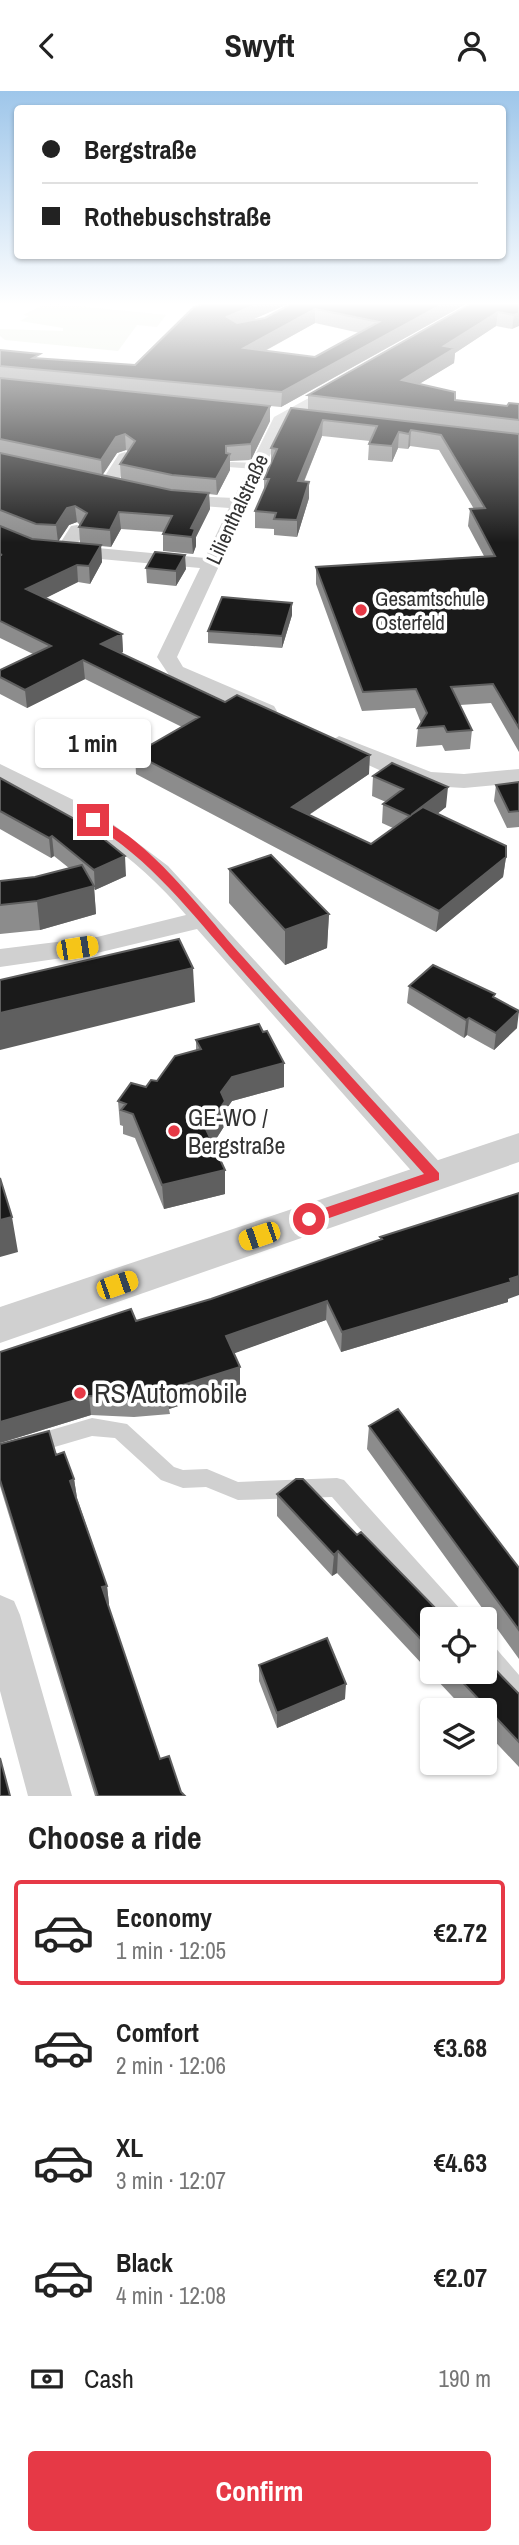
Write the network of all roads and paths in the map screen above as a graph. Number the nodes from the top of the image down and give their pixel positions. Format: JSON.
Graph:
{"nodes":[{"id":1,"x":341,"y":384,"type":"edge"},
{"id":2,"x":276,"y":414,"type":"junction"},
{"id":3,"x":312,"y":418,"type":"edge"},
{"id":4,"x":125,"y":457,"type":"edge"},
{"id":5,"x":231,"y":465,"type":"edge"},
{"id":6,"x":257,"y":466,"type":"junction"},
{"id":7,"x":107,"y":485,"type":"edge"},
{"id":8,"x":159,"y":496,"type":"edge"},
{"id":9,"x":240,"y":504,"type":"junction"},
{"id":10,"x":77,"y":530,"type":"dead end"},
{"id":11,"x":0,"y":534,"type":"edge"},
{"id":12,"x":63,"y":552,"type":"junction"},
{"id":13,"x":212,"y":564,"type":"junction"},
{"id":14,"x":285,"y":719,"type":"edge"},
{"id":15,"x":322,"y":735,"type":"edge"},
{"id":16,"x":0,"y":771,"type":"edge"},
{"id":17,"x":519,"y":776,"type":"edge"},
{"id":18,"x":203,"y":919,"type":"junction"},
{"id":19,"x":0,"y":958,"type":"edge"},
{"id":20,"x":519,"y":1147,"type":"edge"},
{"id":21,"x":434,"y":1176,"type":"junction"},
{"id":22,"x":0,"y":1325,"type":"edge"},
{"id":23,"x":0,"y":1454,"type":"edge"},
{"id":24,"x":443,"y":1607,"type":"edge"},
{"id":25,"x":0,"y":1615,"type":"edge"},
{"id":26,"x":497,"y":1667,"type":"edge"},
{"id":27,"x":519,"y":1692,"type":"edge"},
{"id":28,"x":50,"y":1796,"type":"edge"}],
"edges":[{"from":1,"to":2,"type":"street"},
{"from":2,"to":3,"type":"street"},
{"from":2,"to":6,"type":"street","name":"Lilienthalstraße"},
{"from":4,"to":7,"type":"street"},
{"from":5,"to":6,"type":"lane"},
{"from":6,"to":9,"type":"street","name":"Lilienthalstraße"},
{"from":8,"to":9,"type":"street"},
{"from":9,"to":13,"type":"street","name":"Lilienthalstraße"},
{"from":10,"to":12,"type":"street"},
{"from":11,"to":12,"type":"street"},
{"from":12,"to":13,"type":"street"},
{"from":13,"to":14,"type":"street","name":"Lilienthalstraße"},
{"from":15,"to":17,"type":"street"},
{"from":16,"to":18,"type":"street"},
{"from":18,"to":19,"type":"street"},
{"from":18,"to":21,"type":"street"},
{"from":20,"to":21,"type":"street"},
{"from":21,"to":22,"type":"street"},
{"from":23,"to":24,"type":"lane"},
{"from":25,"to":28,"type":"street"},
{"from":26,"to":27,"type":"lane"}]}
